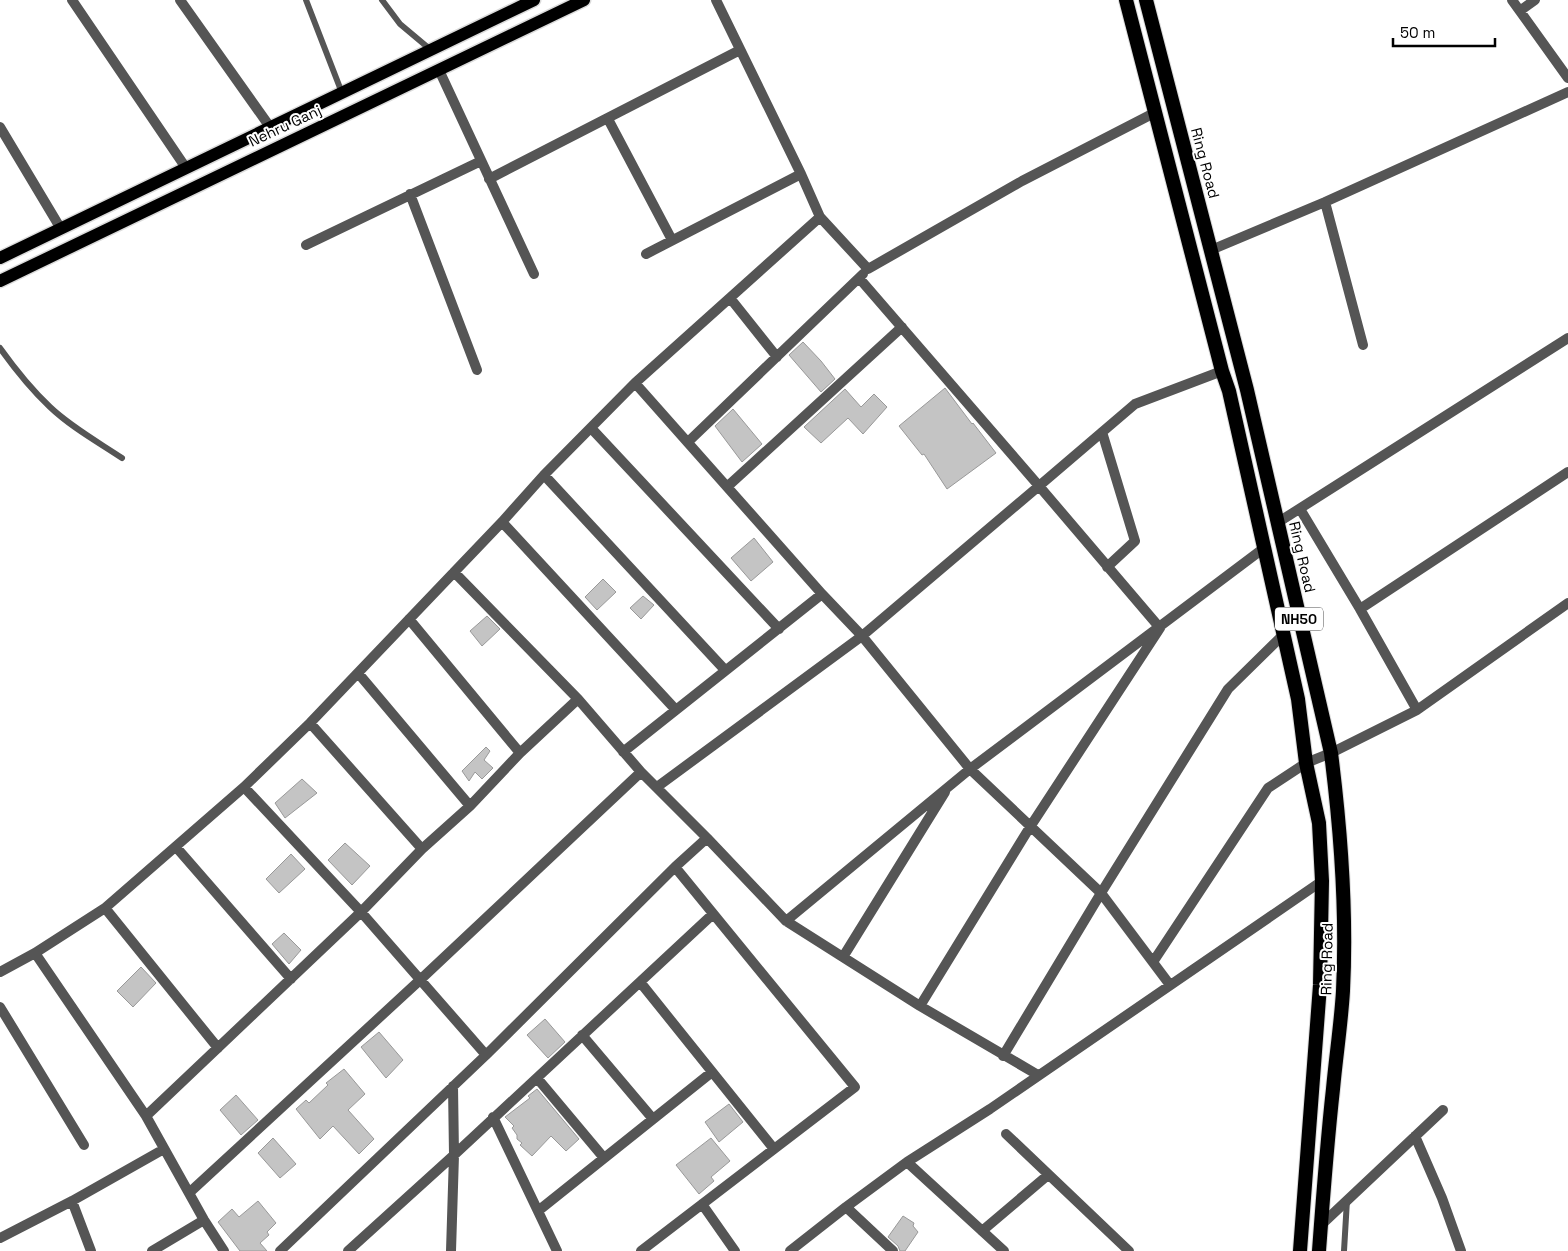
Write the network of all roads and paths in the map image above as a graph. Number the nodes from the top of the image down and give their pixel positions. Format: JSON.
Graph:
{"nodes":[{"id":1,"x":72,"y":0,"type":"edge"},
{"id":2,"x":180,"y":0,"type":"edge"},
{"id":3,"x":306,"y":0,"type":"edge"},
{"id":4,"x":382,"y":0,"type":"edge"},
{"id":5,"x":534,"y":0,"type":"edge"},
{"id":6,"x":584,"y":0,"type":"edge"},
{"id":7,"x":716,"y":0,"type":"edge"},
{"id":8,"x":1126,"y":0,"type":"edge"},
{"id":9,"x":1146,"y":0,"type":"edge"},
{"id":10,"x":1512,"y":0,"type":"edge"},
{"id":11,"x":1535,"y":0,"type":"edge"},
{"id":12,"x":1521,"y":10,"type":"junction"},
{"id":13,"x":431,"y":50,"type":"junction"},
{"id":14,"x":740,"y":50,"type":"junction"},
{"id":15,"x":439,"y":70,"type":"junction"},
{"id":16,"x":1568,"y":78,"type":"edge"},
{"id":17,"x":1568,"y":92,"type":"edge"},
{"id":18,"x":342,"y":93,"type":"junction"},
{"id":19,"x":1156,"y":112,"type":"junction"},
{"id":20,"x":608,"y":119,"type":"junction"},
{"id":21,"x":0,"y":127,"type":"edge"},
{"id":22,"x":270,"y":127,"type":"junction"},
{"id":23,"x":481,"y":160,"type":"junction"},
{"id":24,"x":186,"y":168,"type":"junction"},
{"id":25,"x":801,"y":174,"type":"junction"},
{"id":26,"x":490,"y":179,"type":"junction"},
{"id":27,"x":410,"y":194,"type":"junction"},
{"id":28,"x":1325,"y":202,"type":"junction"},
{"id":29,"x":820,"y":217,"type":"junction"},
{"id":30,"x":61,"y":229,"type":"junction"},
{"id":31,"x":672,"y":240,"type":"junction"},
{"id":32,"x":306,"y":245,"type":"dead end"},
{"id":33,"x":1211,"y":250,"type":"junction"},
{"id":34,"x":646,"y":254,"type":"dead end"},
{"id":35,"x":0,"y":258,"type":"edge"},
{"id":36,"x":868,"y":270,"type":"junction"},
{"id":37,"x":534,"y":274,"type":"dead end"},
{"id":38,"x":859,"y":278,"type":"junction"},
{"id":39,"x":0,"y":281,"type":"edge"},
{"id":40,"x":730,"y":298,"type":"junction"},
{"id":41,"x":902,"y":327,"type":"junction"},
{"id":42,"x":1568,"y":338,"type":"edge"},
{"id":43,"x":1363,"y":345,"type":"dead end"},
{"id":44,"x":0,"y":348,"type":"edge"},
{"id":45,"x":777,"y":357,"type":"junction"},
{"id":46,"x":476,"y":370,"type":"dead end"},
{"id":47,"x":1222,"y":371,"type":"junction"},
{"id":48,"x":636,"y":382,"type":"junction"},
{"id":49,"x":591,"y":428,"type":"junction"},
{"id":50,"x":1102,"y":432,"type":"junction"},
{"id":51,"x":688,"y":442,"type":"junction"},
{"id":52,"x":122,"y":458,"type":"dead end"},
{"id":53,"x":1568,"y":472,"type":"edge"},
{"id":54,"x":544,"y":475,"type":"junction"},
{"id":55,"x":728,"y":486,"type":"junction"},
{"id":56,"x":1039,"y":486,"type":"junction"},
{"id":57,"x":1300,"y":509,"type":"junction"},
{"id":58,"x":502,"y":522,"type":"junction"},
{"id":59,"x":1278,"y":524,"type":"junction"},
{"id":60,"x":1264,"y":548,"type":"junction"},
{"id":61,"x":1107,"y":567,"type":"junction"},
{"id":62,"x":454,"y":572,"type":"junction"},
{"id":63,"x":822,"y":594,"type":"junction"},
{"id":64,"x":1568,"y":603,"type":"edge"},
{"id":65,"x":1360,"y":609,"type":"junction"},
{"id":66,"x":409,"y":619,"type":"junction"},
{"id":67,"x":1160,"y":628,"type":"junction"},
{"id":68,"x":779,"y":629,"type":"junction"},
{"id":69,"x":1284,"y":634,"type":"junction"},
{"id":70,"x":862,"y":636,"type":"junction"},
{"id":71,"x":725,"y":670,"type":"junction"},
{"id":72,"x":358,"y":673,"type":"junction"},
{"id":73,"x":578,"y":700,"type":"junction"},
{"id":74,"x":676,"y":710,"type":"junction"},
{"id":75,"x":1417,"y":710,"type":"junction"},
{"id":76,"x":310,"y":723,"type":"junction"},
{"id":77,"x":623,"y":752,"type":"junction"},
{"id":78,"x":520,"y":753,"type":"junction"},
{"id":79,"x":1331,"y":753,"type":"junction"},
{"id":80,"x":1306,"y":763,"type":"junction"},
{"id":81,"x":970,"y":768,"type":"junction"},
{"id":82,"x":641,"y":772,"type":"junction"},
{"id":83,"x":949,"y":786,"type":"junction"},
{"id":84,"x":244,"y":787,"type":"junction"},
{"id":85,"x":657,"y":787,"type":"junction"},
{"id":86,"x":470,"y":806,"type":"junction"},
{"id":87,"x":1030,"y":827,"type":"junction"},
{"id":88,"x":707,"y":838,"type":"junction"},
{"id":89,"x":176,"y":847,"type":"junction"},
{"id":90,"x":422,"y":849,"type":"junction"},
{"id":91,"x":675,"y":867,"type":"junction"},
{"id":92,"x":1322,"y":882,"type":"junction"},
{"id":93,"x":1101,"y":893,"type":"junction"},
{"id":94,"x":105,"y":908,"type":"junction"},
{"id":95,"x":361,"y":912,"type":"junction"},
{"id":96,"x":713,"y":914,"type":"junction"},
{"id":97,"x":786,"y":921,"type":"junction"},
{"id":98,"x":35,"y":953,"type":"junction"},
{"id":99,"x":843,"y":957,"type":"junction"},
{"id":100,"x":1153,"y":962,"type":"junction"},
{"id":101,"x":0,"y":972,"type":"edge"},
{"id":102,"x":290,"y":979,"type":"junction"},
{"id":103,"x":420,"y":980,"type":"junction"},
{"id":104,"x":640,"y":982,"type":"junction"},
{"id":105,"x":1170,"y":984,"type":"junction"},
{"id":106,"x":0,"y":1006,"type":"edge"},
{"id":107,"x":920,"y":1006,"type":"junction"},
{"id":108,"x":582,"y":1035,"type":"junction"},
{"id":109,"x":218,"y":1048,"type":"junction"},
{"id":110,"x":486,"y":1055,"type":"junction"},
{"id":111,"x":1003,"y":1056,"type":"junction"},
{"id":112,"x":712,"y":1072,"type":"junction"},
{"id":113,"x":1038,"y":1075,"type":"junction"},
{"id":114,"x":537,"y":1078,"type":"junction"},
{"id":115,"x":453,"y":1086,"type":"junction"},
{"id":116,"x":1443,"y":1110,"type":"dead end"},
{"id":117,"x":146,"y":1116,"type":"junction"},
{"id":118,"x":494,"y":1118,"type":"junction"},
{"id":119,"x":653,"y":1119,"type":"junction"},
{"id":120,"x":1006,"y":1134,"type":"dead end"},
{"id":121,"x":1415,"y":1136,"type":"junction"},
{"id":122,"x":84,"y":1145,"type":"dead end"},
{"id":123,"x":164,"y":1149,"type":"junction"},
{"id":124,"x":774,"y":1149,"type":"junction"},
{"id":125,"x":454,"y":1155,"type":"junction"},
{"id":126,"x":604,"y":1158,"type":"junction"},
{"id":127,"x":907,"y":1162,"type":"junction"},
{"id":128,"x":1048,"y":1175,"type":"junction"},
{"id":129,"x":189,"y":1193,"type":"junction"},
{"id":130,"x":1347,"y":1200,"type":"junction"},
{"id":131,"x":72,"y":1201,"type":"junction"},
{"id":132,"x":702,"y":1204,"type":"junction"},
{"id":133,"x":846,"y":1206,"type":"junction"},
{"id":134,"x":538,"y":1211,"type":"junction"},
{"id":135,"x":204,"y":1220,"type":"junction"},
{"id":136,"x":1321,"y":1225,"type":"junction"},
{"id":137,"x":982,"y":1230,"type":"junction"},
{"id":138,"x":0,"y":1238,"type":"edge"},
{"id":139,"x":794,"y":1250,"type":"edge"},
{"id":140,"x":91,"y":1251,"type":"edge"},
{"id":141,"x":152,"y":1251,"type":"edge"},
{"id":142,"x":224,"y":1251,"type":"edge"},
{"id":143,"x":280,"y":1251,"type":"edge"},
{"id":144,"x":348,"y":1251,"type":"edge"},
{"id":145,"x":451,"y":1251,"type":"edge"},
{"id":146,"x":557,"y":1251,"type":"edge"},
{"id":147,"x":641,"y":1251,"type":"edge"},
{"id":148,"x":736,"y":1251,"type":"edge"},
{"id":149,"x":894,"y":1251,"type":"edge"},
{"id":150,"x":1004,"y":1251,"type":"edge"},
{"id":151,"x":1129,"y":1251,"type":"edge"},
{"id":152,"x":1300,"y":1251,"type":"edge"},
{"id":153,"x":1319,"y":1251,"type":"edge"},
{"id":154,"x":1344,"y":1251,"type":"edge"},
{"id":155,"x":1461,"y":1251,"type":"edge"}],
"edges":[{"from":1,"to":24,"type":"street"},
{"from":2,"to":22,"type":"street"},
{"from":3,"to":18,"type":"lane"},
{"from":4,"to":13,"type":"lane"},
{"from":5,"to":13,"type":"main road","name":"Nehru Ganj"},
{"from":6,"to":15,"type":"main road","name":"Nehru Ganj"},
{"from":7,"to":14,"type":"street"},
{"from":8,"to":19,"type":"highway","name":"Ring Road","number":"NH50"},
{"from":9,"to":33,"type":"highway","name":"Ring Road","number":"NH50"},
{"from":10,"to":12,"type":"street"},
{"from":11,"to":12,"type":"street"},
{"from":12,"to":16,"type":"street"},
{"from":13,"to":18,"type":"main road","name":"Nehru Ganj"},
{"from":14,"to":20,"type":"street"},
{"from":14,"to":25,"type":"street"},
{"from":15,"to":23,"type":"street"},
{"from":15,"to":39,"type":"main road","name":"Nehru Ganj"},
{"from":17,"to":28,"type":"street"},
{"from":18,"to":22,"type":"main road","name":"Nehru Ganj"},
{"from":19,"to":36,"type":"street"},
{"from":19,"to":47,"type":"highway","name":"Ring Road","number":"NH50"},
{"from":20,"to":26,"type":"street"},
{"from":20,"to":31,"type":"street"},
{"from":21,"to":30,"type":"street"},
{"from":22,"to":24,"type":"main road","name":"Nehru Ganj"},
{"from":23,"to":26,"type":"street"},
{"from":23,"to":27,"type":"street"},
{"from":24,"to":30,"type":"main road","name":"Nehru Ganj"},
{"from":25,"to":29,"type":"street"},
{"from":25,"to":31,"type":"street"},
{"from":26,"to":37,"type":"street"},
{"from":27,"to":32,"type":"street"},
{"from":27,"to":46,"type":"street"},
{"from":28,"to":33,"type":"street"},
{"from":28,"to":43,"type":"street"},
{"from":29,"to":36,"type":"street"},
{"from":29,"to":40,"type":"street"},
{"from":30,"to":35,"type":"main road","name":"Nehru Ganj"},
{"from":31,"to":34,"type":"street"},
{"from":33,"to":59,"type":"highway","name":"Ring Road","number":"NH50"},
{"from":36,"to":38,"type":"street"},
{"from":38,"to":41,"type":"street"},
{"from":38,"to":45,"type":"street"},
{"from":40,"to":45,"type":"street"},
{"from":40,"to":48,"type":"street"},
{"from":41,"to":55,"type":"street"},
{"from":41,"to":56,"type":"street"},
{"from":42,"to":57,"type":"street"},
{"from":44,"to":52,"type":"lane"},
{"from":45,"to":51,"type":"street"},
{"from":47,"to":50,"type":"street"},
{"from":47,"to":60,"type":"highway","name":"Ring Road","number":"NH50"},
{"from":48,"to":49,"type":"street"},
{"from":48,"to":51,"type":"street"},
{"from":49,"to":54,"type":"street"},
{"from":49,"to":68,"type":"street"},
{"from":50,"to":56,"type":"street"},
{"from":50,"to":61,"type":"street"},
{"from":51,"to":55,"type":"street"},
{"from":53,"to":65,"type":"street"},
{"from":54,"to":58,"type":"street"},
{"from":54,"to":71,"type":"street"},
{"from":55,"to":63,"type":"street"},
{"from":56,"to":61,"type":"street"},
{"from":56,"to":70,"type":"street"},
{"from":57,"to":59,"type":"street"},
{"from":57,"to":65,"type":"street"},
{"from":58,"to":62,"type":"street"},
{"from":58,"to":74,"type":"street"},
{"from":59,"to":79,"type":"highway","name":"Ring Road","number":"NH50"},
{"from":60,"to":67,"type":"street"},
{"from":60,"to":69,"type":"highway","name":"Ring Road","number":"NH50"},
{"from":61,"to":67,"type":"street"},
{"from":62,"to":66,"type":"street"},
{"from":62,"to":73,"type":"street"},
{"from":63,"to":68,"type":"street"},
{"from":63,"to":70,"type":"street"},
{"from":64,"to":75,"type":"street"},
{"from":65,"to":75,"type":"street"},
{"from":66,"to":72,"type":"street"},
{"from":66,"to":78,"type":"street"},
{"from":67,"to":81,"type":"street"},
{"from":67,"to":87,"type":"street"},
{"from":68,"to":71,"type":"street"},
{"from":69,"to":80,"type":"highway","name":"Ring Road","number":"NH50"},
{"from":69,"to":93,"type":"street"},
{"from":70,"to":81,"type":"street"},
{"from":70,"to":85,"type":"street"},
{"from":71,"to":74,"type":"street"},
{"from":72,"to":76,"type":"street"},
{"from":72,"to":86,"type":"street"},
{"from":73,"to":77,"type":"street"},
{"from":73,"to":78,"type":"street"},
{"from":74,"to":77,"type":"street"},
{"from":75,"to":79,"type":"street"},
{"from":76,"to":84,"type":"street"},
{"from":76,"to":90,"type":"street"},
{"from":77,"to":82,"type":"street"},
{"from":78,"to":86,"type":"street"},
{"from":79,"to":80,"type":"street"},
{"from":79,"to":136,"type":"highway","name":"Ring Road","number":"NH50"},
{"from":80,"to":92,"type":"highway","name":"Ring Road","number":"NH50"},
{"from":80,"to":100,"type":"street"},
{"from":81,"to":83,"type":"street"},
{"from":81,"to":87,"type":"street"},
{"from":82,"to":85,"type":"street"},
{"from":82,"to":103,"type":"street"},
{"from":83,"to":97,"type":"street"},
{"from":83,"to":99,"type":"street"},
{"from":84,"to":89,"type":"street"},
{"from":84,"to":95,"type":"street"},
{"from":85,"to":88,"type":"street"},
{"from":86,"to":90,"type":"street"},
{"from":87,"to":93,"type":"street"},
{"from":87,"to":107,"type":"street"},
{"from":88,"to":91,"type":"street"},
{"from":88,"to":97,"type":"street"},
{"from":89,"to":94,"type":"street"},
{"from":89,"to":102,"type":"street"},
{"from":90,"to":95,"type":"street"},
{"from":91,"to":96,"type":"street"},
{"from":91,"to":110,"type":"street"},
{"from":92,"to":105,"type":"street"},
{"from":92,"to":152,"type":"highway","name":"Ring Road","number":"NH50"},
{"from":93,"to":100,"type":"street"},
{"from":93,"to":111,"type":"street"},
{"from":94,"to":98,"type":"street"},
{"from":94,"to":109,"type":"street"},
{"from":95,"to":102,"type":"street"},
{"from":95,"to":103,"type":"street"},
{"from":96,"to":104,"type":"street"},
{"from":96,"to":124,"type":"street"},
{"from":97,"to":99,"type":"street"},
{"from":98,"to":101,"type":"street"},
{"from":98,"to":117,"type":"street"},
{"from":99,"to":107,"type":"street"},
{"from":100,"to":105,"type":"street"},
{"from":102,"to":109,"type":"street"},
{"from":103,"to":110,"type":"street"},
{"from":103,"to":129,"type":"street"},
{"from":104,"to":108,"type":"street"},
{"from":104,"to":112,"type":"street"},
{"from":105,"to":113,"type":"street"},
{"from":106,"to":122,"type":"street"},
{"from":107,"to":111,"type":"street"},
{"from":108,"to":114,"type":"street"},
{"from":108,"to":119,"type":"street"},
{"from":109,"to":117,"type":"street"},
{"from":110,"to":115,"type":"street"},
{"from":111,"to":113,"type":"street"},
{"from":112,"to":119,"type":"street"},
{"from":112,"to":124,"type":"street"},
{"from":113,"to":127,"type":"street"},
{"from":114,"to":118,"type":"street"},
{"from":114,"to":126,"type":"street"},
{"from":115,"to":125,"type":"street"},
{"from":115,"to":143,"type":"street"},
{"from":116,"to":121,"type":"street"},
{"from":117,"to":123,"type":"street"},
{"from":118,"to":125,"type":"street"},
{"from":118,"to":134,"type":"street"},
{"from":119,"to":126,"type":"street"},
{"from":120,"to":128,"type":"street"},
{"from":121,"to":130,"type":"street"},
{"from":121,"to":155,"type":"street"},
{"from":123,"to":129,"type":"street"},
{"from":123,"to":131,"type":"street"},
{"from":124,"to":132,"type":"street"},
{"from":125,"to":144,"type":"street"},
{"from":125,"to":145,"type":"street"},
{"from":126,"to":134,"type":"street"},
{"from":127,"to":133,"type":"street"},
{"from":127,"to":137,"type":"street"},
{"from":128,"to":137,"type":"street"},
{"from":128,"to":151,"type":"street"},
{"from":129,"to":135,"type":"street"},
{"from":130,"to":136,"type":"street"},
{"from":130,"to":154,"type":"lane"},
{"from":131,"to":138,"type":"street"},
{"from":131,"to":140,"type":"street"},
{"from":132,"to":147,"type":"street"},
{"from":132,"to":148,"type":"street"},
{"from":133,"to":139,"type":"street"},
{"from":133,"to":149,"type":"street"},
{"from":134,"to":146,"type":"street"},
{"from":135,"to":141,"type":"street"},
{"from":135,"to":142,"type":"street"},
{"from":136,"to":153,"type":"highway","name":"Ring Road","number":"NH50"},
{"from":137,"to":150,"type":"street"}]}
